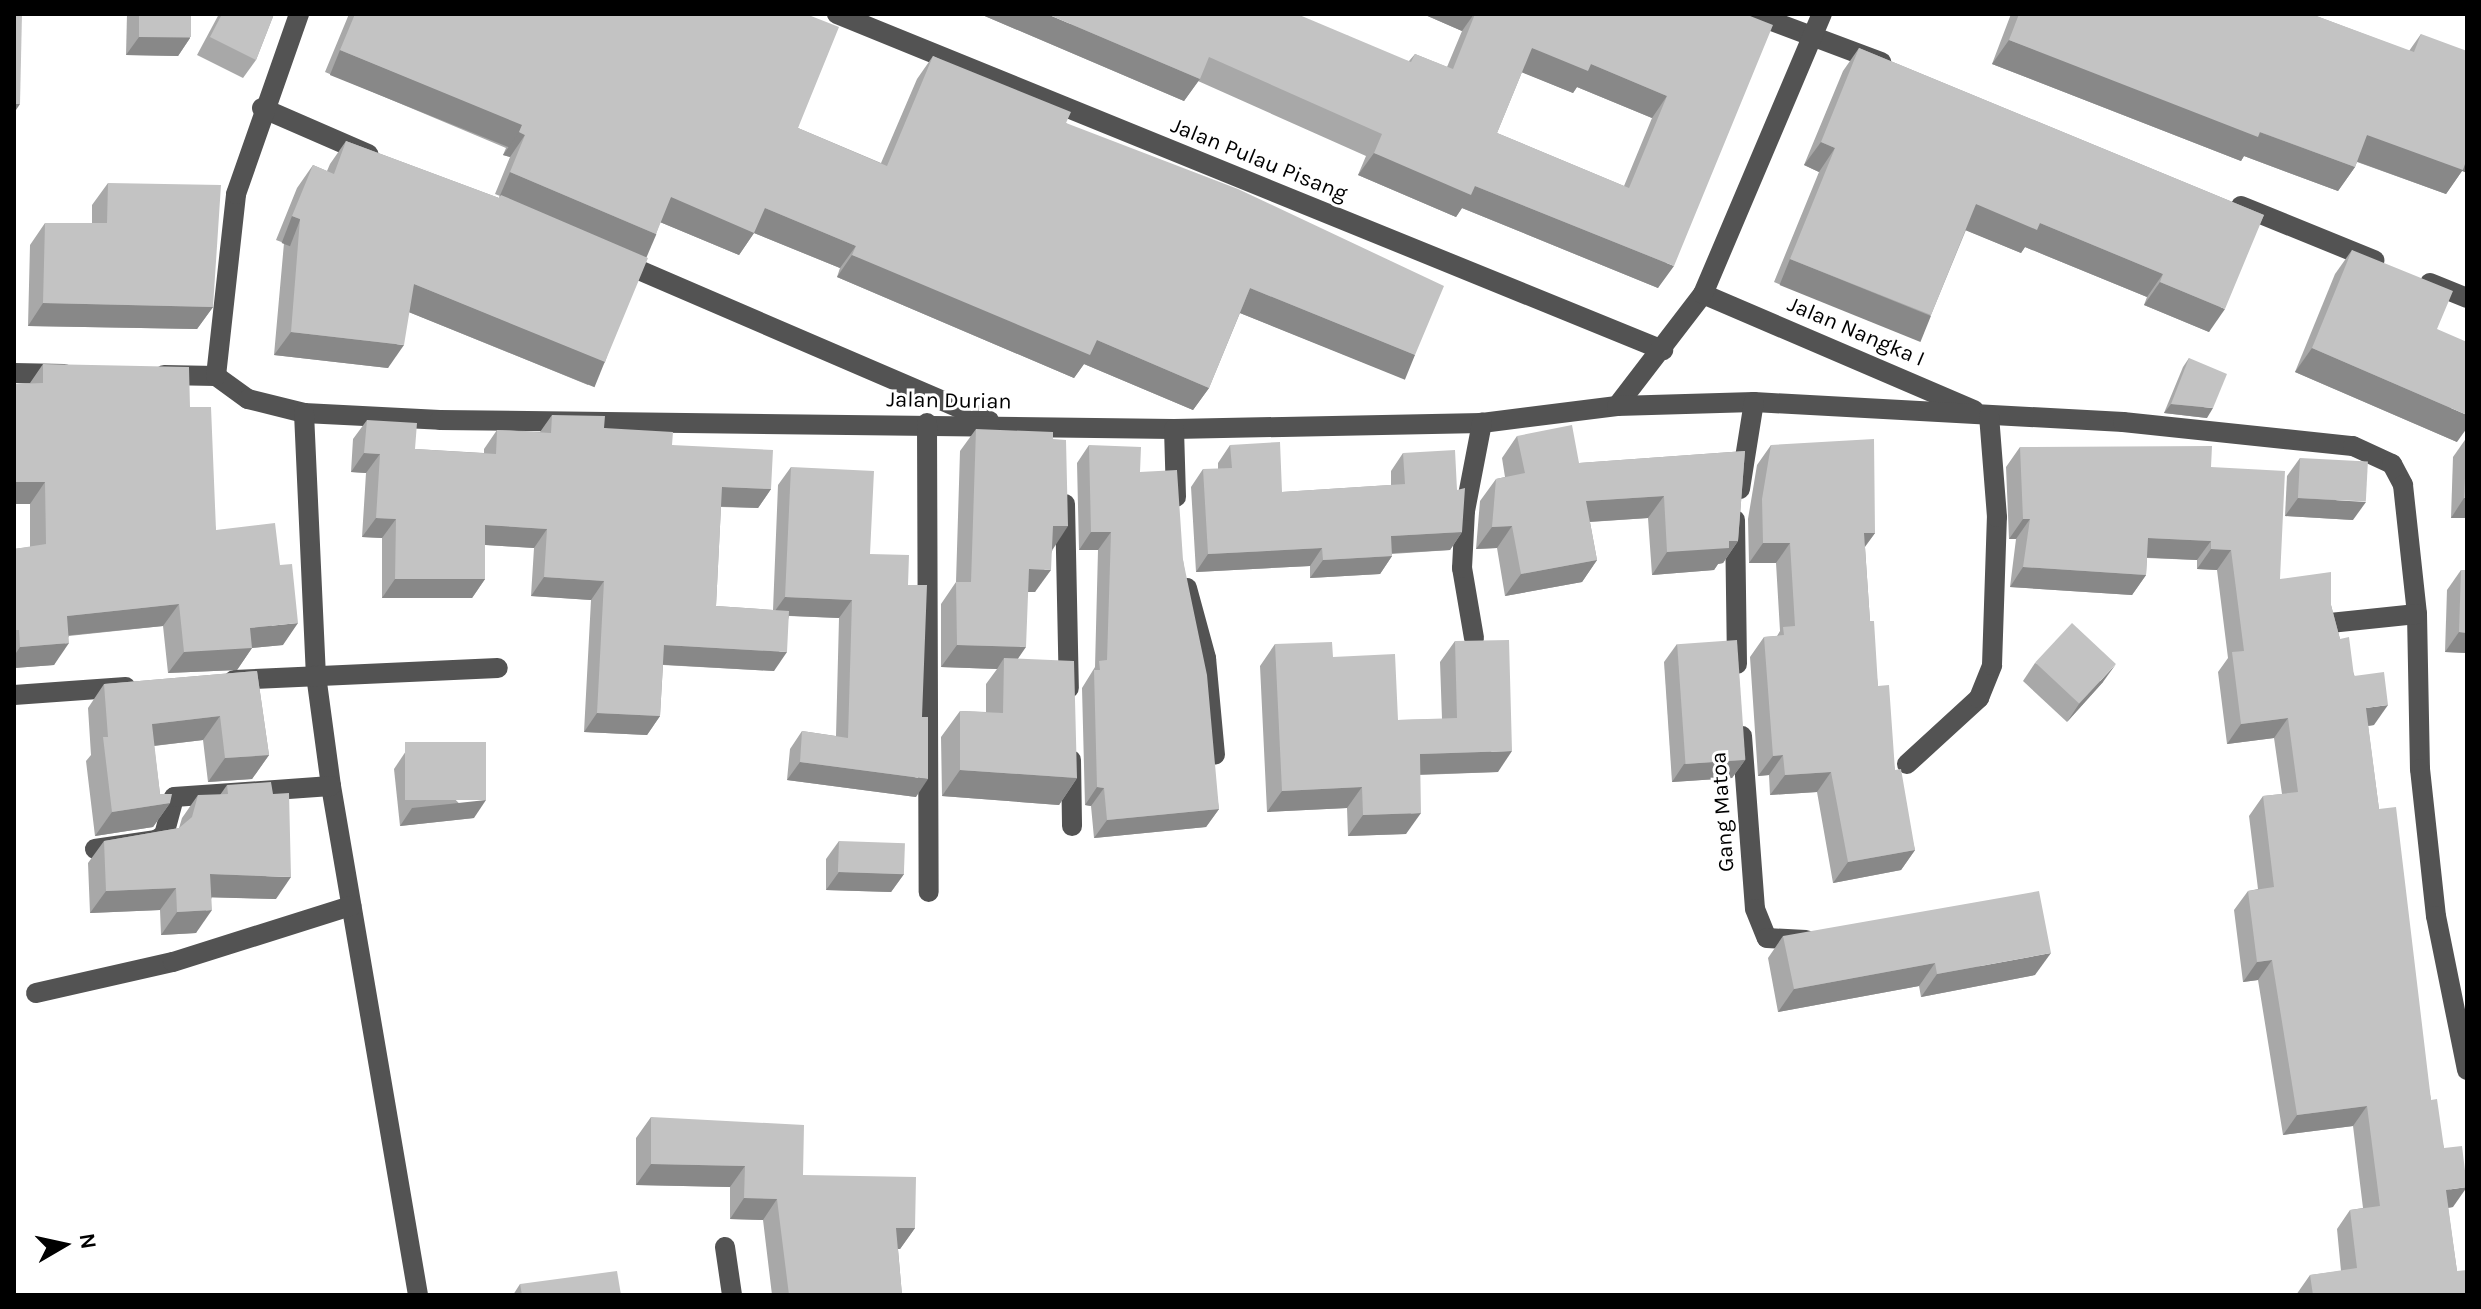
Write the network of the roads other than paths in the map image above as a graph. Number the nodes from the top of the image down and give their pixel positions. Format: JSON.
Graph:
{"nodes":[{"id":1,"x":299,"y":14,"type":"edge"},
{"id":2,"x":837,"y":14,"type":"edge"},
{"id":3,"x":1753,"y":14,"type":"edge"},
{"id":4,"x":1822,"y":14,"type":"edge"},
{"id":5,"x":1813,"y":38,"type":"junction"},
{"id":6,"x":1904,"y":71,"type":"edge"},
{"id":7,"x":262,"y":108,"type":"junction"},
{"id":8,"x":392,"y":164,"type":"edge"},
{"id":9,"x":2224,"y":200,"type":"edge"},
{"id":10,"x":595,"y":251,"type":"edge"},
{"id":11,"x":1703,"y":294,"type":"junction"},
{"id":12,"x":2467,"y":298,"type":"edge"},
{"id":13,"x":1663,"y":350,"type":"junction"},
{"id":14,"x":14,"y":373,"type":"edge"},
{"id":15,"x":92,"y":374,"type":"edge"},
{"id":16,"x":138,"y":375,"type":"edge"},
{"id":17,"x":216,"y":376,"type":"junction"},
{"id":18,"x":1754,"y":402,"type":"junction"},
{"id":19,"x":1617,"y":406,"type":"junction"},
{"id":20,"x":304,"y":413,"type":"junction"},
{"id":21,"x":1989,"y":416,"type":"junction"},
{"id":22,"x":927,"y":423,"type":"junction"},
{"id":23,"x":1482,"y":423,"type":"junction"},
{"id":24,"x":1000,"y":425,"type":"junction"},
{"id":25,"x":1174,"y":429,"type":"junction"},
{"id":26,"x":1064,"y":476,"type":"edge"},
{"id":27,"x":1177,"y":515,"type":"edge"},
{"id":28,"x":1182,"y":565,"type":"edge"},
{"id":29,"x":2417,"y":614,"type":"junction"},
{"id":30,"x":2330,"y":623,"type":"edge"},
{"id":31,"x":1474,"y":638,"type":"edge"},
{"id":32,"x":498,"y":668,"type":"dead end"},
{"id":33,"x":316,"y":675,"type":"junction"},
{"id":34,"x":205,"y":682,"type":"edge"},
{"id":35,"x":141,"y":686,"type":"edge"},
{"id":36,"x":14,"y":695,"type":"edge"},
{"id":37,"x":1215,"y":755,"type":"edge"},
{"id":38,"x":1907,"y":764,"type":"dead end"},
{"id":39,"x":331,"y":786,"type":"junction"},
{"id":40,"x":1072,"y":826,"type":"dead end"},
{"id":41,"x":95,"y":849,"type":"dead end"},
{"id":42,"x":929,"y":892,"type":"dead end"},
{"id":43,"x":351,"y":906,"type":"junction"},
{"id":44,"x":1823,"y":938,"type":"edge"},
{"id":45,"x":36,"y":993,"type":"dead end"},
{"id":46,"x":2467,"y":1070,"type":"edge"},
{"id":47,"x":725,"y":1247,"type":"dead end"},
{"id":48,"x":418,"y":1295,"type":"edge"},
{"id":49,"x":732,"y":1295,"type":"edge"}],
"edges":[{"from":1,"to":7,"type":"street"},
{"from":2,"to":13,"type":"street","name":"Jalan Pulau Pisang"},
{"from":3,"to":5,"type":"street"},
{"from":4,"to":5,"type":"street"},
{"from":5,"to":6,"type":"street"},
{"from":5,"to":11,"type":"street"},
{"from":7,"to":8,"type":"street"},
{"from":7,"to":17,"type":"street"},
{"from":9,"to":12,"type":"street"},
{"from":10,"to":24,"type":"street"},
{"from":11,"to":13,"type":"street"},
{"from":11,"to":21,"type":"street","name":"Jalan Nangka I"},
{"from":13,"to":19,"type":"street"},
{"from":14,"to":15,"type":"street"},
{"from":16,"to":17,"type":"street"},
{"from":17,"to":20,"type":"street","name":"Jalan Durian"},
{"from":18,"to":19,"type":"street","name":"Jalan Durian"},
{"from":18,"to":21,"type":"street","name":"Jalan Durian"},
{"from":18,"to":44,"type":"street","name":"Gang Matoa"},
{"from":19,"to":23,"type":"street","name":"Jalan Durian"},
{"from":20,"to":22,"type":"street","name":"Jalan Durian"},
{"from":20,"to":33,"type":"street"},
{"from":21,"to":29,"type":"street","name":"Jalan Durian"},
{"from":21,"to":38,"type":"street"},
{"from":22,"to":24,"type":"street","name":"Jalan Durian"},
{"from":22,"to":42,"type":"street"},
{"from":23,"to":25,"type":"street","name":"Jalan Durian"},
{"from":23,"to":31,"type":"street"},
{"from":24,"to":25,"type":"street","name":"Jalan Durian"},
{"from":25,"to":27,"type":"street"},
{"from":26,"to":40,"type":"street"},
{"from":28,"to":37,"type":"street"},
{"from":29,"to":30,"type":"street"},
{"from":29,"to":46,"type":"street","name":"Jalan Durian"},
{"from":32,"to":33,"type":"street"},
{"from":33,"to":34,"type":"street"},
{"from":33,"to":39,"type":"street"},
{"from":35,"to":36,"type":"street"},
{"from":39,"to":41,"type":"street"},
{"from":39,"to":43,"type":"street"},
{"from":43,"to":45,"type":"street"},
{"from":43,"to":48,"type":"street"},
{"from":47,"to":49,"type":"street"}]}
